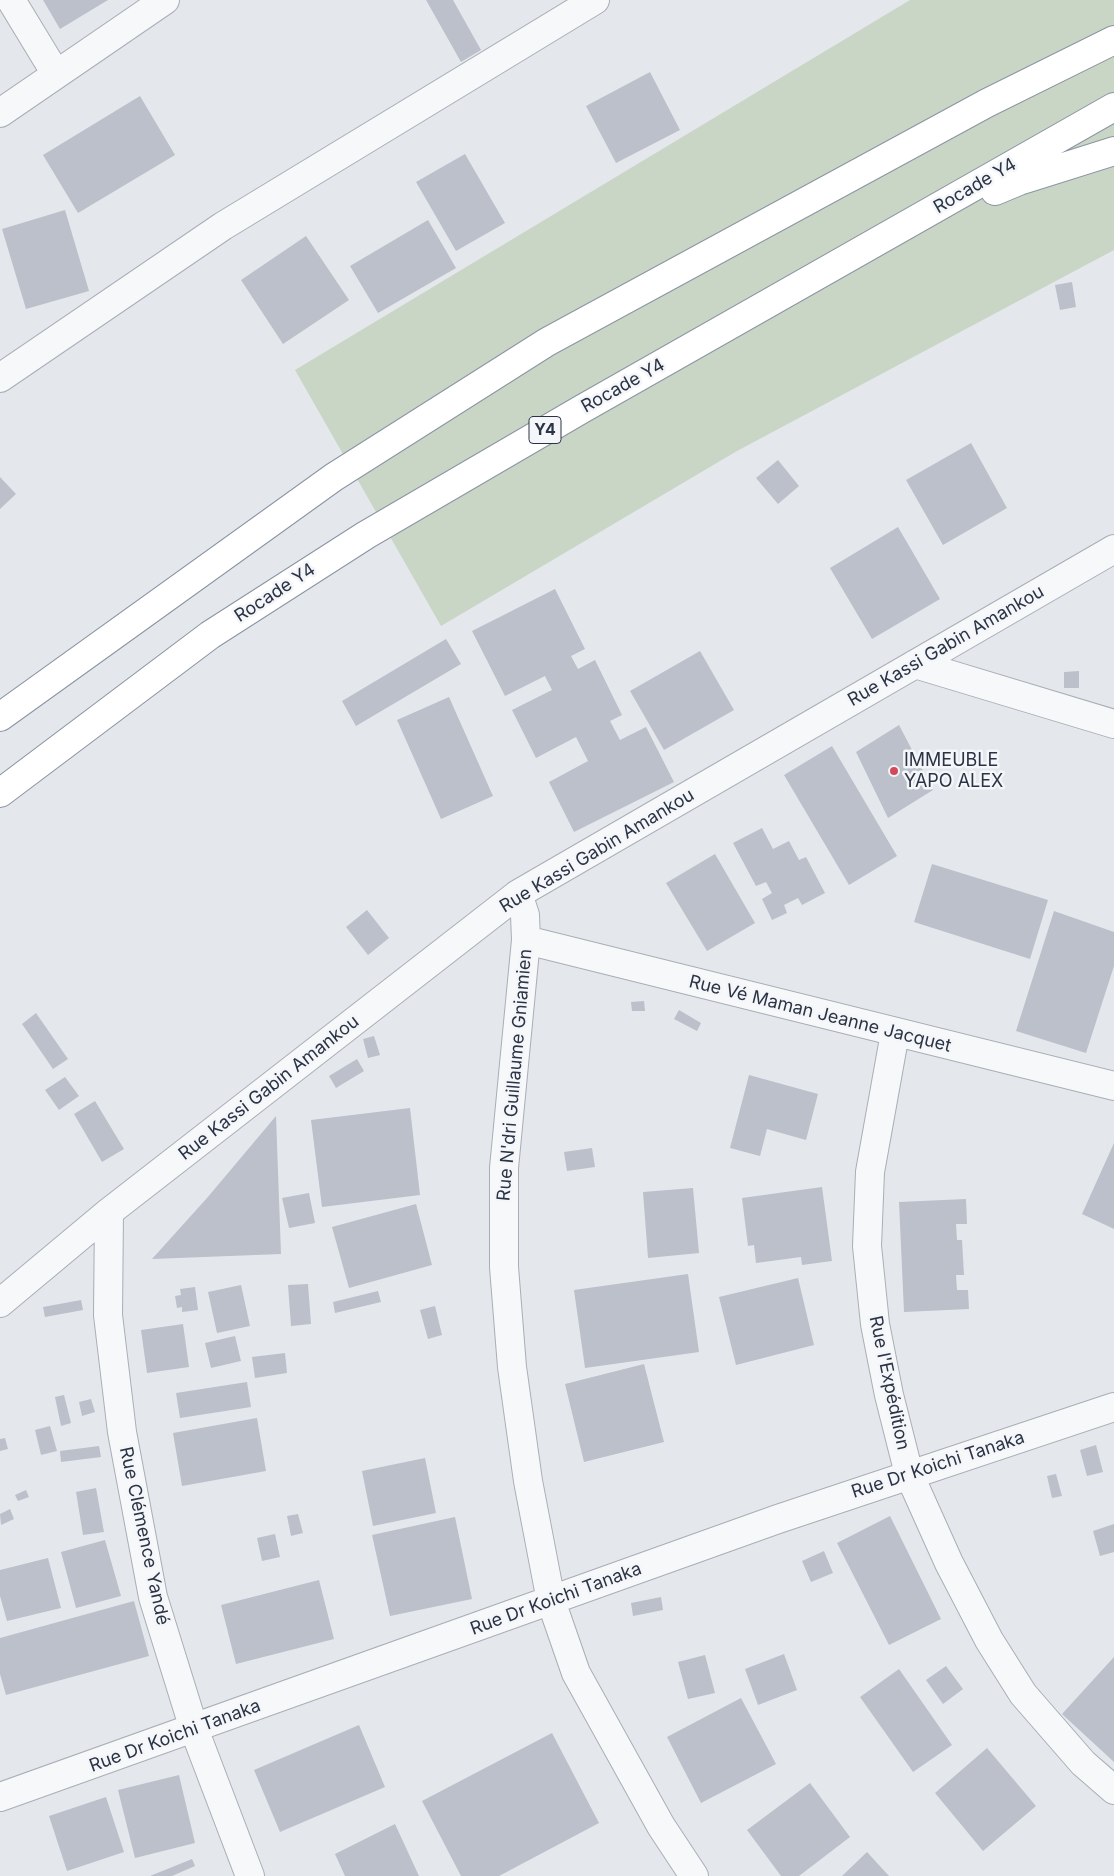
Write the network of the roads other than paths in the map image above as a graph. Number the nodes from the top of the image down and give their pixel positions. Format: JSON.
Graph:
{"nodes":[{"id":1,"x":11,"y":0,"type":"edge"},
{"id":2,"x":165,"y":0,"type":"edge"},
{"id":3,"x":595,"y":0,"type":"edge"},
{"id":4,"x":1114,"y":22,"type":"edge"},
{"id":5,"x":1114,"y":40,"type":"edge"},
{"id":6,"x":56,"y":74,"type":"junction"},
{"id":7,"x":987,"y":102,"type":"junction"},
{"id":8,"x":1114,"y":106,"type":"edge"},
{"id":9,"x":0,"y":113,"type":"edge"},
{"id":10,"x":1114,"y":151,"type":"edge"},
{"id":11,"x":884,"y":239,"type":"junction"},
{"id":12,"x":0,"y":378,"type":"edge"},
{"id":13,"x":1114,"y":548,"type":"edge"},
{"id":14,"x":915,"y":664,"type":"junction"},
{"id":15,"x":0,"y":717,"type":"edge"},
{"id":16,"x":1114,"y":724,"type":"edge"},
{"id":17,"x":0,"y":793,"type":"edge"},
{"id":18,"x":518,"y":894,"type":"junction"},
{"id":19,"x":526,"y":940,"type":"junction"},
{"id":20,"x":896,"y":1033,"type":"junction"},
{"id":21,"x":1114,"y":1086,"type":"edge"},
{"id":22,"x":109,"y":1212,"type":"junction"},
{"id":23,"x":0,"y":1303,"type":"edge"},
{"id":24,"x":1114,"y":1407,"type":"edge"},
{"id":25,"x":909,"y":1474,"type":"junction"},
{"id":26,"x":551,"y":1601,"type":"junction"},
{"id":27,"x":194,"y":1730,"type":"junction"},
{"id":28,"x":1114,"y":1790,"type":"edge"},
{"id":29,"x":0,"y":1798,"type":"edge"},
{"id":30,"x":250,"y":1876,"type":"edge"},
{"id":31,"x":694,"y":1876,"type":"edge"}],
"edges":[{"from":1,"to":6,"type":"street"},
{"from":2,"to":6,"type":"street"},
{"from":3,"to":12,"type":"street"},
{"from":4,"to":7,"type":"highway"},
{"from":5,"to":7,"type":"highway"},
{"from":6,"to":9,"type":"street"},
{"from":7,"to":15,"type":"highway"},
{"from":8,"to":11,"type":"highway","name":"Rocade Y4","number":"Y4"},
{"from":10,"to":11,"type":"highway"},
{"from":11,"to":17,"type":"highway","name":"Rocade Y4","number":"Y4"},
{"from":13,"to":14,"type":"street","name":"Rue Kassi Gabin Amankou"},
{"from":14,"to":16,"type":"street"},
{"from":14,"to":18,"type":"street","name":"Rue Kassi Gabin Amankou"},
{"from":18,"to":19,"type":"street","name":"Rue N'dri Guillaume Gniamien"},
{"from":18,"to":22,"type":"street","name":"Rue Kassi Gabin Amankou"},
{"from":19,"to":20,"type":"street","name":"Rue Vé Maman Jeanne Jacquet"},
{"from":19,"to":26,"type":"street","name":"Rue N'dri Guillaume Gniamien"},
{"from":20,"to":21,"type":"street","name":"Rue Vé Maman Jeanne Jacquet"},
{"from":20,"to":25,"type":"street","name":"Rue l'Expédition"},
{"from":22,"to":23,"type":"street","name":"Rue Kassi Gabin Amankou"},
{"from":22,"to":27,"type":"street","name":"Rue Clémence Yandé"},
{"from":24,"to":25,"type":"street","name":"Rue Dr Koichi Tanaka"},
{"from":25,"to":26,"type":"street","name":"Rue Dr Koichi Tanaka"},
{"from":25,"to":28,"type":"street","name":"Rue l'Expédition"},
{"from":26,"to":27,"type":"street","name":"Rue Dr Koichi Tanaka"},
{"from":26,"to":31,"type":"street","name":"Rue N'dri Guillaume Gniamien"},
{"from":27,"to":29,"type":"street","name":"Rue Dr Koichi Tanaka"},
{"from":27,"to":30,"type":"street","name":"Rue Clémence Yandé"}]}
